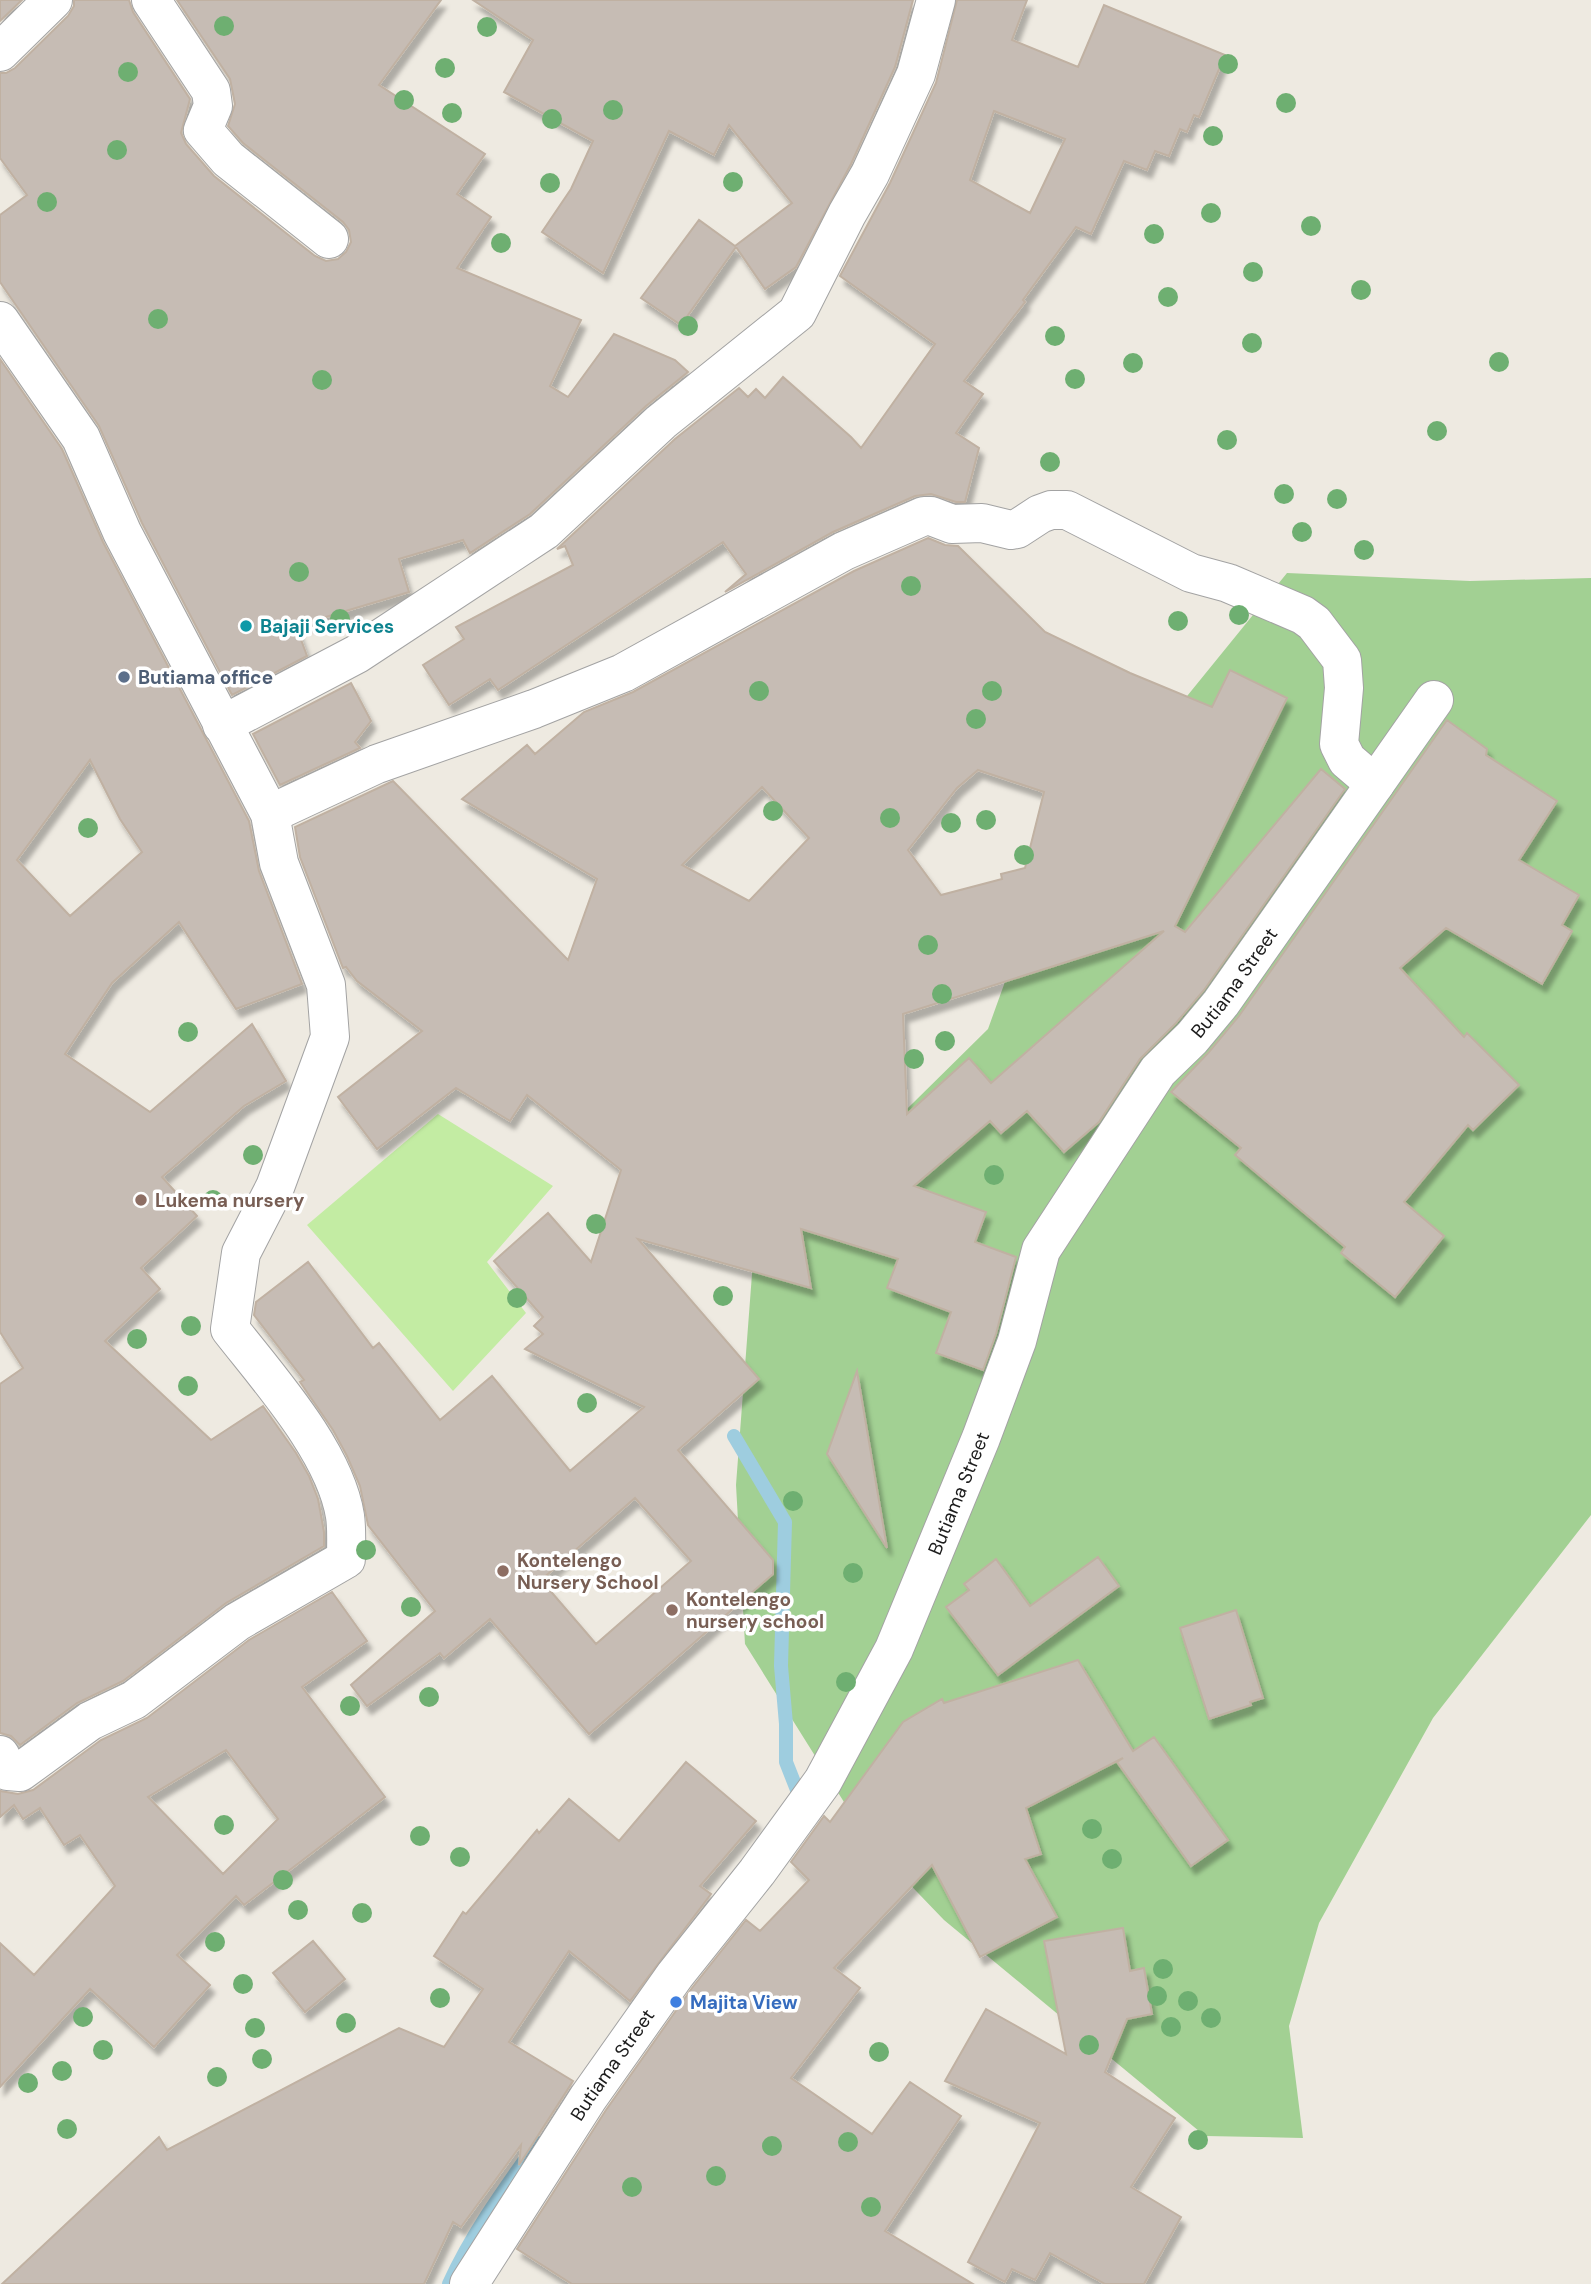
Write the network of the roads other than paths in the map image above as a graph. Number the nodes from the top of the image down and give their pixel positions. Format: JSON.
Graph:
{"nodes":[{"id":1,"x":53,"y":0,"type":"edge"},
{"id":2,"x":151,"y":0,"type":"edge"},
{"id":3,"x":936,"y":0,"type":"edge"},
{"id":4,"x":0,"y":52,"type":"edge"},
{"id":5,"x":329,"y":239,"type":"dead end"},
{"id":6,"x":0,"y":321,"type":"edge"},
{"id":7,"x":1434,"y":700,"type":"dead end"},
{"id":8,"x":222,"y":725,"type":"junction"},
{"id":9,"x":1375,"y":784,"type":"junction"},
{"id":10,"x":270,"y":814,"type":"junction"},
{"id":11,"x":0,"y":1755,"type":"edge"},
{"id":12,"x":468,"y":2284,"type":"edge"}],
"edges":[{"from":1,"to":4,"type":"street"},
{"from":2,"to":5,"type":"street"},
{"from":3,"to":8,"type":"street"},
{"from":6,"to":8,"type":"street"},
{"from":7,"to":9,"type":"street","name":"Butiama Street"},
{"from":8,"to":10,"type":"street"},
{"from":9,"to":10,"type":"street"},
{"from":9,"to":12,"type":"street","name":"Butiama Street"},
{"from":10,"to":11,"type":"street"}]}
